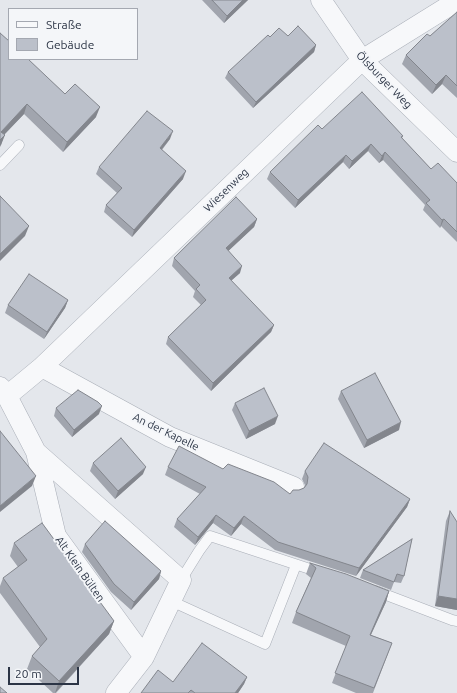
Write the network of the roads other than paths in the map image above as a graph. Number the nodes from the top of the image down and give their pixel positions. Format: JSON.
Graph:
{"nodes":[{"id":1,"x":321,"y":0,"type":"edge"},
{"id":2,"x":457,"y":1,"type":"edge"},
{"id":3,"x":362,"y":60,"type":"junction"},
{"id":4,"x":19,"y":145,"type":"dead end"},
{"id":5,"x":457,"y":152,"type":"edge"},
{"id":6,"x":0,"y":165,"type":"edge"},
{"id":7,"x":42,"y":367,"type":"junction"},
{"id":8,"x":3,"y":391,"type":"edge"},
{"id":9,"x":36,"y":452,"type":"junction"},
{"id":10,"x":294,"y":487,"type":"dead end"},
{"id":11,"x":296,"y":565,"type":"junction"},
{"id":12,"x":330,"y":575,"type":"edge"},
{"id":13,"x":181,"y":580,"type":"junction"},
{"id":14,"x":366,"y":587,"type":"edge"},
{"id":15,"x":172,"y":601,"type":"junction"},
{"id":16,"x":457,"y":621,"type":"edge"},
{"id":17,"x":144,"y":657,"type":"junction"},
{"id":18,"x":116,"y":693,"type":"edge"}],
"edges":[{"from":1,"to":3,"type":"street","name":"Ölsburger Weg"},
{"from":2,"to":3,"type":"street","name":"Wiesenweg"},
{"from":3,"to":5,"type":"street","name":"Ölsburger Weg"},
{"from":3,"to":7,"type":"street","name":"Wiesenweg"},
{"from":4,"to":6,"type":"lane"},
{"from":7,"to":8,"type":"street","name":"Wiesenweg"},
{"from":7,"to":10,"type":"street","name":"An der Kapelle"},
{"from":8,"to":9,"type":"street","name":"Alt Klein Bülten"},
{"from":9,"to":13,"type":"street"},
{"from":9,"to":17,"type":"street","name":"Alt Klein Bülten"},
{"from":11,"to":12,"type":"lane"},
{"from":11,"to":13,"type":"lane"},
{"from":11,"to":15,"type":"lane"},
{"from":13,"to":15,"type":"street"},
{"from":14,"to":16,"type":"lane"},
{"from":15,"to":17,"type":"street"},
{"from":17,"to":18,"type":"street"}]}
